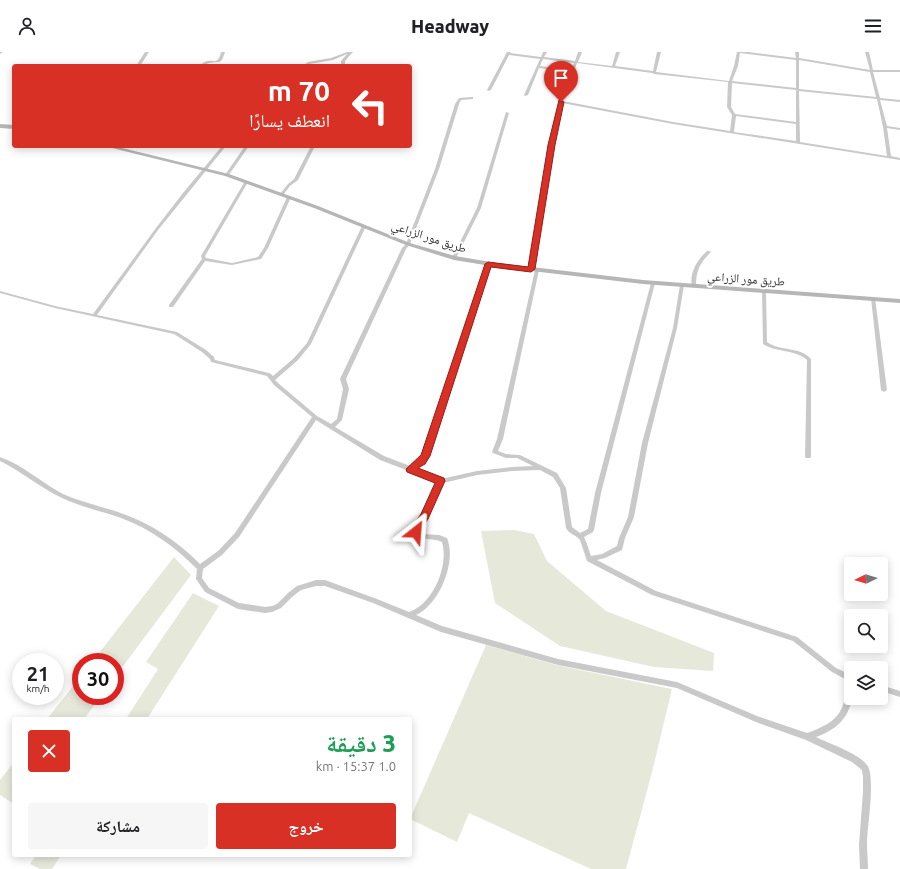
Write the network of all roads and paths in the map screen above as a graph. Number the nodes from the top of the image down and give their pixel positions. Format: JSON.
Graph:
{"nodes":[{"id":1,"x":147,"y":52,"type":"edge"},
{"id":2,"x":223,"y":52,"type":"edge"},
{"id":3,"x":351,"y":52,"type":"edge"},
{"id":4,"x":545,"y":52,"type":"edge"},
{"id":5,"x":580,"y":52,"type":"edge"},
{"id":6,"x":618,"y":52,"type":"edge"},
{"id":7,"x":659,"y":52,"type":"edge"},
{"id":8,"x":740,"y":52,"type":"edge"},
{"id":9,"x":797,"y":52,"type":"edge"},
{"id":10,"x":867,"y":52,"type":"edge"},
{"id":11,"x":508,"y":53,"type":"edge"},
{"id":12,"x":542,"y":58,"type":"junction"},
{"id":13,"x":797,"y":59,"type":"junction"},
{"id":14,"x":576,"y":62,"type":"junction"},
{"id":15,"x":139,"y":64,"type":"edge"},
{"id":16,"x":204,"y":64,"type":"edge"},
{"id":17,"x":307,"y":64,"type":"edge"},
{"id":18,"x":343,"y":64,"type":"edge"},
{"id":19,"x":538,"y":67,"type":"junction"},
{"id":20,"x":613,"y":67,"type":"junction"},
{"id":21,"x":573,"y":71,"type":"junction"},
{"id":22,"x":871,"y":71,"type":"junction"},
{"id":23,"x":900,"y":71,"type":"edge"},
{"id":24,"x":655,"y":72,"type":"junction"},
{"id":25,"x":730,"y":82,"type":"junction"},
{"id":26,"x":798,"y":89,"type":"junction"},
{"id":27,"x":489,"y":90,"type":"dead end"},
{"id":28,"x":526,"y":96,"type":"dead end"},
{"id":29,"x":472,"y":98,"type":"dead end"},
{"id":30,"x":877,"y":98,"type":"junction"},
{"id":31,"x":900,"y":101,"type":"edge"},
{"id":32,"x":561,"y":102,"type":"junction"},
{"id":33,"x":507,"y":113,"type":"dead end"},
{"id":34,"x":734,"y":115,"type":"junction"},
{"id":35,"x":798,"y":123,"type":"junction"},
{"id":36,"x":0,"y":126,"type":"edge"},
{"id":37,"x":12,"y":127,"type":"edge"},
{"id":38,"x":884,"y":128,"type":"junction"},
{"id":39,"x":900,"y":129,"type":"edge"},
{"id":40,"x":732,"y":132,"type":"junction"},
{"id":41,"x":798,"y":142,"type":"junction"},
{"id":42,"x":117,"y":148,"type":"edge"},
{"id":43,"x":223,"y":148,"type":"edge"},
{"id":44,"x":246,"y":148,"type":"edge"},
{"id":45,"x":312,"y":148,"type":"edge"},
{"id":46,"x":890,"y":157,"type":"junction"},
{"id":47,"x":900,"y":159,"type":"edge"},
{"id":48,"x":207,"y":169,"type":"junction"},
{"id":49,"x":227,"y":175,"type":"junction"},
{"id":50,"x":246,"y":182,"type":"junction"},
{"id":51,"x":282,"y":194,"type":"junction"},
{"id":52,"x":289,"y":197,"type":"junction"},
{"id":53,"x":364,"y":226,"type":"junction"},
{"id":54,"x":408,"y":244,"type":"junction"},
{"id":55,"x":709,"y":252,"type":"dead end"},
{"id":56,"x":454,"y":258,"type":"junction"},
{"id":57,"x":204,"y":259,"type":"junction"},
{"id":58,"x":488,"y":264,"type":"junction"},
{"id":59,"x":534,"y":270,"type":"junction"},
{"id":60,"x":653,"y":282,"type":"junction"},
{"id":61,"x":682,"y":285,"type":"junction"},
{"id":62,"x":694,"y":286,"type":"junction"},
{"id":63,"x":764,"y":291,"type":"junction"},
{"id":64,"x":0,"y":292,"type":"edge"},
{"id":65,"x":874,"y":298,"type":"junction"},
{"id":66,"x":900,"y":301,"type":"edge"},
{"id":67,"x":170,"y":306,"type":"dead end"},
{"id":68,"x":94,"y":315,"type":"junction"},
{"id":69,"x":273,"y":380,"type":"junction"},
{"id":70,"x":884,"y":390,"type":"dead end"},
{"id":71,"x":315,"y":417,"type":"junction"},
{"id":72,"x":331,"y":427,"type":"junction"},
{"id":73,"x":808,"y":456,"type":"dead end"},
{"id":74,"x":0,"y":460,"type":"edge"},
{"id":75,"x":540,"y":468,"type":"junction"},
{"id":76,"x":410,"y":469,"type":"junction"},
{"id":77,"x":440,"y":481,"type":"junction"},
{"id":78,"x":580,"y":536,"type":"junction"},
{"id":79,"x":589,"y":559,"type":"junction"},
{"id":80,"x":200,"y":568,"type":"junction"},
{"id":81,"x":409,"y":615,"type":"junction"},
{"id":82,"x":888,"y":690,"type":"edge"},
{"id":83,"x":900,"y":694,"type":"edge"},
{"id":84,"x":807,"y":737,"type":"junction"},
{"id":85,"x":864,"y":869,"type":"edge"}],
"edges":[{"from":1,"to":15,"type":"street"},
{"from":2,"to":16,"type":"street"},
{"from":3,"to":17,"type":"street"},
{"from":3,"to":18,"type":"street"},
{"from":4,"to":12,"type":"street"},
{"from":5,"to":14,"type":"street"},
{"from":6,"to":20,"type":"street"},
{"from":7,"to":24,"type":"street"},
{"from":8,"to":13,"type":"street"},
{"from":8,"to":25,"type":"street"},
{"from":9,"to":13,"type":"street"},
{"from":10,"to":22,"type":"street"},
{"from":11,"to":12,"type":"street"},
{"from":11,"to":27,"type":"street"},
{"from":12,"to":14,"type":"street"},
{"from":12,"to":19,"type":"street"},
{"from":13,"to":22,"type":"street"},
{"from":13,"to":26,"type":"street"},
{"from":14,"to":20,"type":"street"},
{"from":14,"to":21,"type":"street"},
{"from":19,"to":21,"type":"street"},
{"from":19,"to":28,"type":"street"},
{"from":20,"to":24,"type":"street"},
{"from":21,"to":32,"type":"street"},
{"from":22,"to":23,"type":"street"},
{"from":22,"to":30,"type":"street"},
{"from":24,"to":25,"type":"street"},
{"from":25,"to":26,"type":"street"},
{"from":25,"to":34,"type":"street"},
{"from":26,"to":30,"type":"street"},
{"from":26,"to":35,"type":"street"},
{"from":29,"to":54,"type":"street"},
{"from":30,"to":31,"type":"street"},
{"from":30,"to":38,"type":"street"},
{"from":32,"to":40,"type":"street"},
{"from":32,"to":59,"type":"street"},
{"from":33,"to":56,"type":"street"},
{"from":34,"to":35,"type":"street"},
{"from":34,"to":40,"type":"street"},
{"from":35,"to":41,"type":"street"},
{"from":36,"to":37,"type":"street"},
{"from":38,"to":39,"type":"street"},
{"from":38,"to":46,"type":"street"},
{"from":40,"to":41,"type":"street"},
{"from":41,"to":46,"type":"street"},
{"from":42,"to":48,"type":"street","name":"طريق مور الزراعي"},
{"from":43,"to":48,"type":"street"},
{"from":44,"to":49,"type":"street"},
{"from":45,"to":51,"type":"street"},
{"from":46,"to":47,"type":"street"},
{"from":48,"to":49,"type":"street","name":"طريق مور الزراعي"},
{"from":48,"to":68,"type":"street"},
{"from":49,"to":50,"type":"street","name":"طريق مور الزراعي"},
{"from":50,"to":51,"type":"street","name":"طريق مور الزراعي"},
{"from":50,"to":57,"type":"street"},
{"from":51,"to":52,"type":"street","name":"طريق مور الزراعي"},
{"from":52,"to":53,"type":"street","name":"طريق مور الزراعي"},
{"from":52,"to":57,"type":"street"},
{"from":53,"to":54,"type":"street","name":"طريق مور الزراعي"},
{"from":53,"to":69,"type":"street"},
{"from":54,"to":56,"type":"street","name":"طريق مور الزراعي"},
{"from":54,"to":72,"type":"street"},
{"from":55,"to":62,"type":"street"},
{"from":56,"to":58,"type":"street","name":"طريق مور الزراعي"},
{"from":57,"to":67,"type":"street"},
{"from":58,"to":59,"type":"street","name":"طريق مور الزراعي"},
{"from":58,"to":76,"type":"street"},
{"from":59,"to":60,"type":"street","name":"طريق مور الزراعي"},
{"from":59,"to":75,"type":"street"},
{"from":60,"to":61,"type":"street","name":"طريق مور الزراعي"},
{"from":60,"to":78,"type":"street"},
{"from":61,"to":62,"type":"street","name":"طريق مور الزراعي"},
{"from":61,"to":79,"type":"street"},
{"from":62,"to":63,"type":"street","name":"طريق مور الزراعي"},
{"from":63,"to":65,"type":"street","name":"طريق مور الزراعي"},
{"from":63,"to":73,"type":"street"},
{"from":64,"to":68,"type":"street"},
{"from":65,"to":66,"type":"street","name":"طريق مور الزراعي"},
{"from":65,"to":70,"type":"street"},
{"from":68,"to":69,"type":"street"},
{"from":69,"to":71,"type":"street"},
{"from":71,"to":72,"type":"street"},
{"from":71,"to":80,"type":"street"},
{"from":72,"to":76,"type":"street"},
{"from":74,"to":80,"type":"street"},
{"from":75,"to":77,"type":"street"},
{"from":75,"to":78,"type":"street"},
{"from":76,"to":77,"type":"street"},
{"from":77,"to":81,"type":"street"},
{"from":78,"to":79,"type":"street"},
{"from":79,"to":84,"type":"street"},
{"from":80,"to":81,"type":"street"},
{"from":81,"to":84,"type":"street"},
{"from":82,"to":83,"type":"street"},
{"from":84,"to":85,"type":"street"}]}
